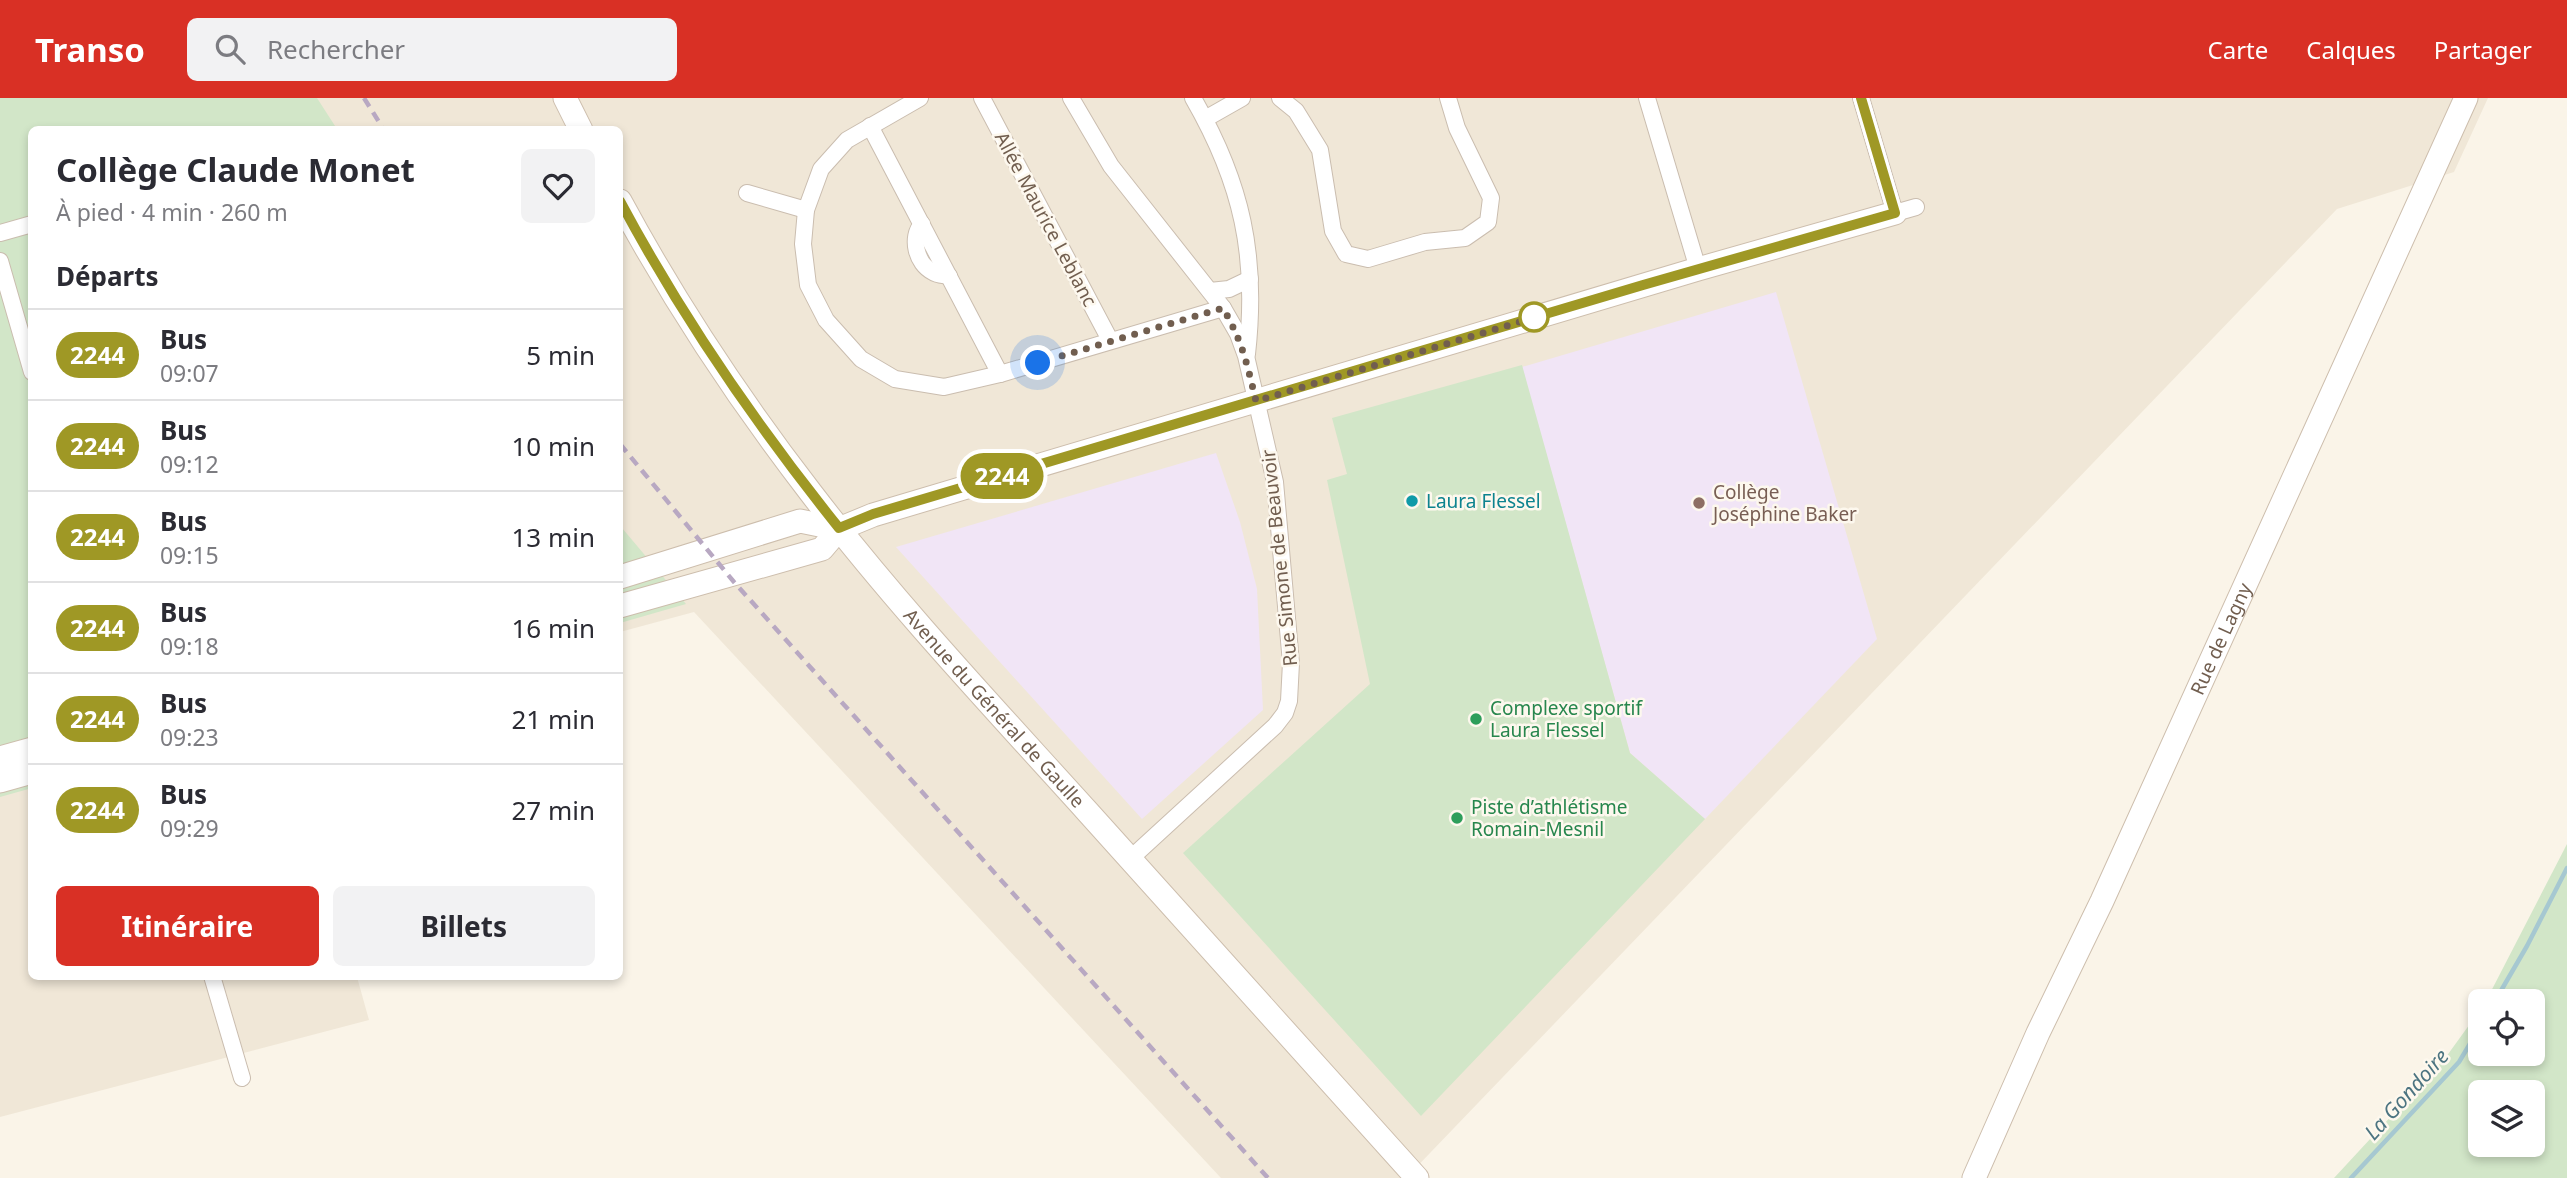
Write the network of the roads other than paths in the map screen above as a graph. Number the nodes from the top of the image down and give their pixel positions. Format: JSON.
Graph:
{"nodes":[{"id":1,"x":565,"y":98,"type":"edge"},
{"id":2,"x":920,"y":98,"type":"edge"},
{"id":3,"x":982,"y":98,"type":"edge"},
{"id":4,"x":1071,"y":98,"type":"edge"},
{"id":5,"x":1193,"y":98,"type":"edge"},
{"id":6,"x":1242,"y":98,"type":"edge"},
{"id":7,"x":1280,"y":98,"type":"edge"},
{"id":8,"x":1448,"y":98,"type":"edge"},
{"id":9,"x":1647,"y":98,"type":"edge"},
{"id":10,"x":1861,"y":98,"type":"edge"},
{"id":11,"x":2466,"y":98,"type":"edge"},
{"id":12,"x":1205,"y":120,"type":"junction"},
{"id":13,"x":578,"y":126,"type":"edge"},
{"id":14,"x":870,"y":126,"type":"junction"},
{"id":15,"x":747,"y":193,"type":"dead end"},
{"id":16,"x":623,"y":207,"type":"edge"},
{"id":17,"x":806,"y":210,"type":"junction"},
{"id":18,"x":1905,"y":210,"type":"joint"},
{"id":19,"x":28,"y":226,"type":"edge"},
{"id":20,"x":0,"y":233,"type":"edge"},
{"id":21,"x":0,"y":261,"type":"edge"},
{"id":22,"x":1698,"y":269,"type":"junction"},
{"id":23,"x":1250,"y":279,"type":"junction"},
{"id":24,"x":1210,"y":291,"type":"junction"},
{"id":25,"x":1223,"y":308,"type":"junction"},
{"id":26,"x":1110,"y":340,"type":"junction"},
{"id":27,"x":1247,"y":356,"type":"junction"},
{"id":28,"x":28,"y":358,"type":"edge"},
{"id":29,"x":1000,"y":374,"type":"junction"},
{"id":30,"x":1256,"y":401,"type":"junction"},
{"id":31,"x":839,"y":528,"type":"junction"},
{"id":32,"x":623,"y":576,"type":"edge"},
{"id":33,"x":623,"y":605,"type":"edge"},
{"id":34,"x":28,"y":750,"type":"edge"},
{"id":35,"x":0,"y":758,"type":"edge"},
{"id":36,"x":28,"y":773,"type":"edge"},
{"id":37,"x":0,"y":781,"type":"edge"},
{"id":38,"x":1130,"y":859,"type":"junction"},
{"id":39,"x":213,"y":980,"type":"edge"},
{"id":40,"x":242,"y":1078,"type":"dead end"},
{"id":41,"x":1417,"y":1178,"type":"edge"},
{"id":42,"x":1974,"y":1178,"type":"edge"}],
"edges":[{"from":1,"to":13,"type":"main road"},
{"from":2,"to":14,"type":"street"},
{"from":3,"to":26,"type":"street","name":"Allée Maurice Leblanc"},
{"from":4,"to":24,"type":"street"},
{"from":5,"to":12,"type":"street"},
{"from":6,"to":12,"type":"street"},
{"from":7,"to":8,"type":"street"},
{"from":9,"to":22,"type":"street"},
{"from":10,"to":18,"type":"street"},
{"from":11,"to":42,"type":"main road","name":"Rue de Lagny"},
{"from":12,"to":23,"type":"street"},
{"from":14,"to":17,"type":"street"},
{"from":14,"to":29,"type":"street"},
{"from":15,"to":17,"type":"street"},
{"from":16,"to":31,"type":"main road","name":"Avenue du Général de Gaulle"},
{"from":17,"to":29,"type":"street"},
{"from":18,"to":22,"type":"main road"},
{"from":19,"to":20,"type":"street"},
{"from":21,"to":28,"type":"street"},
{"from":22,"to":30,"type":"main road"},
{"from":23,"to":24,"type":"street"},
{"from":23,"to":27,"type":"street"},
{"from":24,"to":25,"type":"street"},
{"from":25,"to":26,"type":"street"},
{"from":25,"to":27,"type":"street"},
{"from":26,"to":29,"type":"street"},
{"from":27,"to":30,"type":"street","name":"Rue Simone de Beauvoir"},
{"from":30,"to":31,"type":"main road"},
{"from":30,"to":38,"type":"street","name":"Rue Simone de Beauvoir"},
{"from":31,"to":32,"type":"main road"},
{"from":31,"to":33,"type":"main road"},
{"from":31,"to":38,"type":"main road","name":"Avenue du Général de Gaulle"},
{"from":34,"to":35,"type":"main road"},
{"from":36,"to":37,"type":"main road"},
{"from":38,"to":41,"type":"main road","name":"Avenue du Général de Gaulle"},
{"from":39,"to":40,"type":"street"}]}
